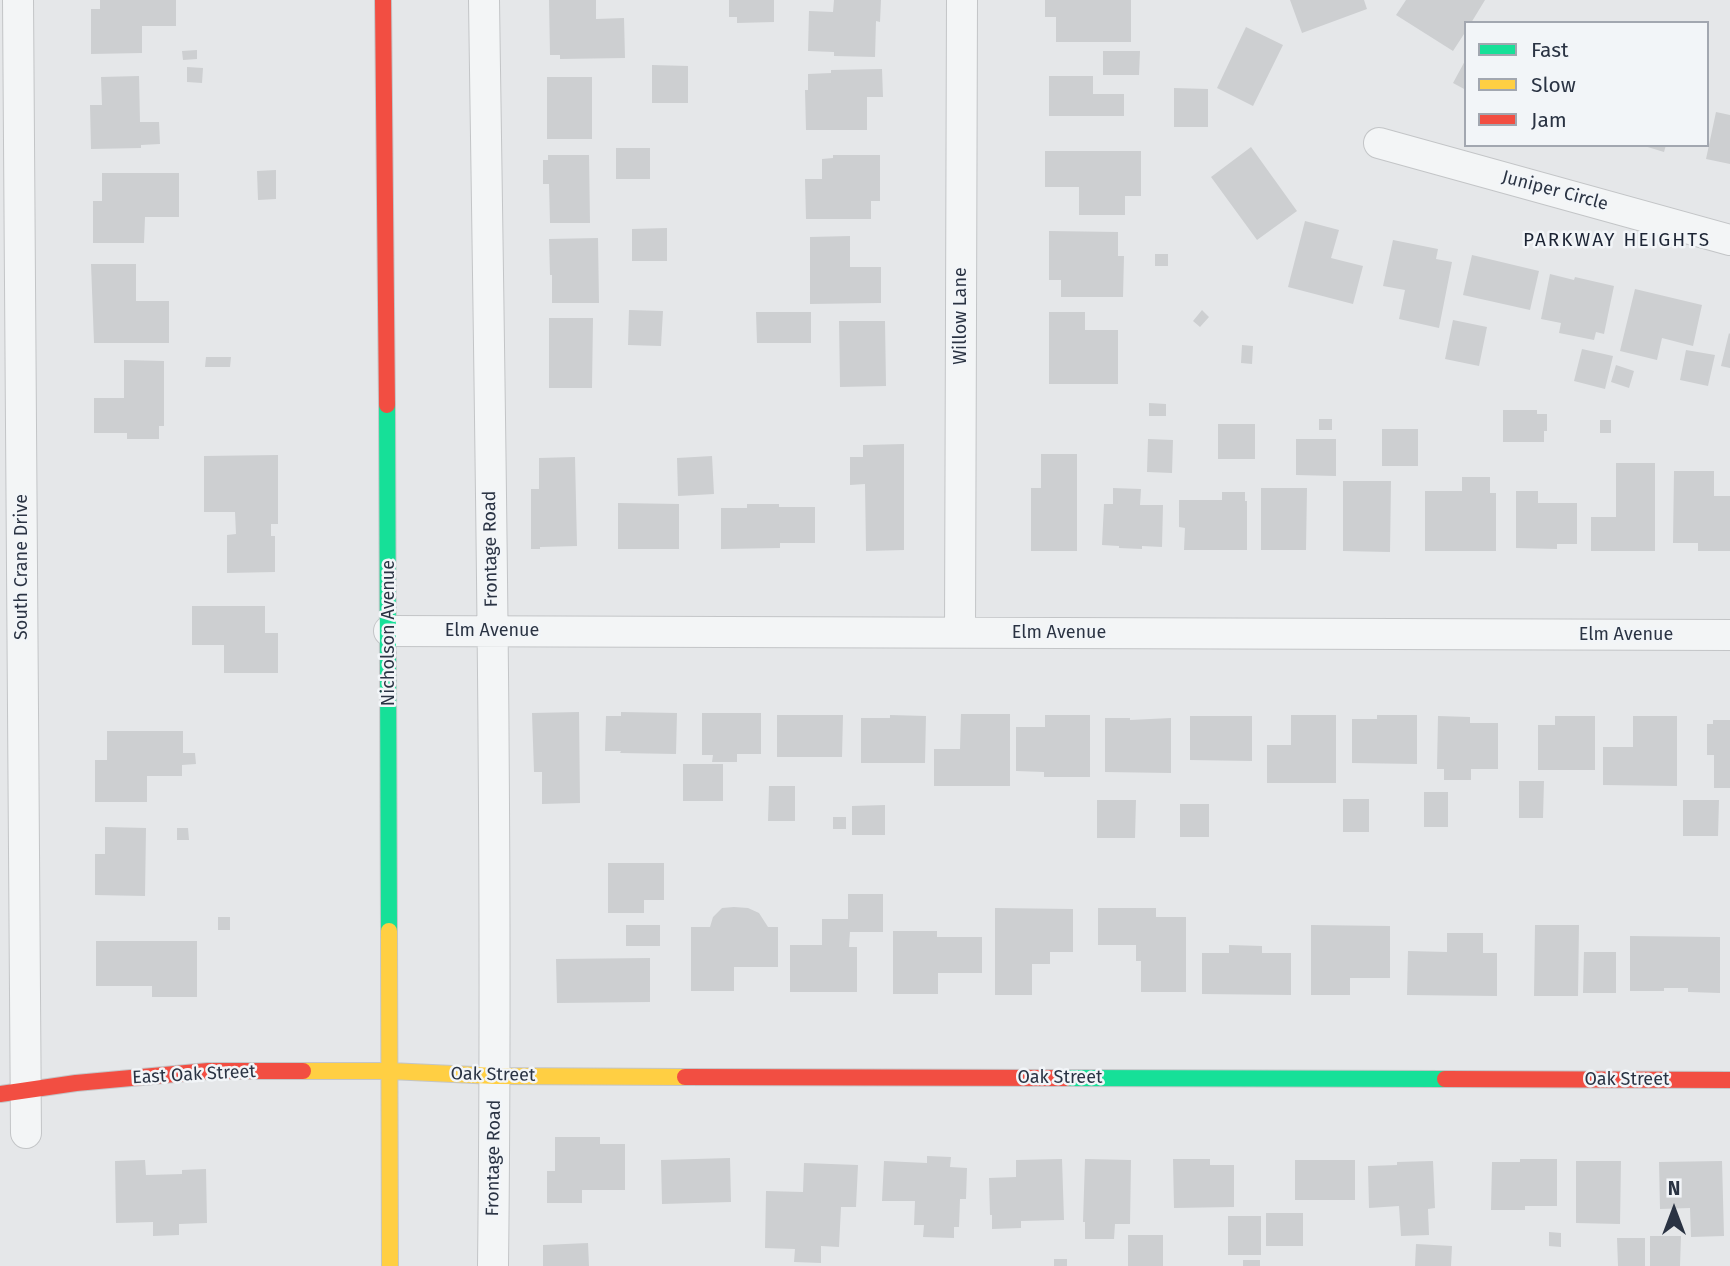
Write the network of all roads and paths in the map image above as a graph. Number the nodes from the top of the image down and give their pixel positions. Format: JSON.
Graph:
{"nodes":[{"id":1,"x":18,"y":0,"type":"edge"},
{"id":2,"x":383,"y":0,"type":"edge"},
{"id":3,"x":484,"y":0,"type":"edge"},
{"id":4,"x":962,"y":0,"type":"edge"},
{"id":5,"x":1380,"y":143,"type":"dead end"},
{"id":6,"x":1730,"y":240,"type":"edge"},
{"id":7,"x":10,"y":266,"type":"edge"},
{"id":8,"x":389,"y":631,"type":"junction"},
{"id":9,"x":492,"y":631,"type":"junction"},
{"id":10,"x":960,"y":632,"type":"junction"},
{"id":11,"x":1730,"y":635,"type":"edge"},
{"id":12,"x":12,"y":691,"type":"edge"},
{"id":13,"x":390,"y":1071,"type":"junction"},
{"id":14,"x":495,"y":1076,"type":"junction"},
{"id":15,"x":1730,"y":1080,"type":"edge"},
{"id":16,"x":13,"y":1092,"type":"edge"},
{"id":17,"x":26,"y":1133,"type":"dead end"},
{"id":18,"x":390,"y":1266,"type":"edge"},
{"id":19,"x":493,"y":1266,"type":"edge"}],
"edges":[{"from":1,"to":7,"type":"street","name":"South Crane Drive"},
{"from":2,"to":8,"type":"street","name":"Nicholson Avenue"},
{"from":3,"to":9,"type":"street","name":"Frontage Road"},
{"from":4,"to":10,"type":"street","name":"Willow Lane"},
{"from":5,"to":6,"type":"street","name":"Juniper Circle"},
{"from":7,"to":12,"type":"street","name":"South Crane Drive"},
{"from":8,"to":9,"type":"street","name":"Elm Avenue"},
{"from":8,"to":13,"type":"street","name":"Nicholson Avenue"},
{"from":9,"to":10,"type":"street","name":"Elm Avenue"},
{"from":9,"to":14,"type":"street","name":"Frontage Road"},
{"from":10,"to":11,"type":"street","name":"Elm Avenue"},
{"from":12,"to":16,"type":"street","name":"South Crane Drive"},
{"from":13,"to":14,"type":"street","name":"Oak Street"},
{"from":13,"to":16,"type":"street","name":"East Oak Street"},
{"from":13,"to":18,"type":"street","name":"Nicholson Avenue"},
{"from":14,"to":15,"type":"street","name":"Oak Street"},
{"from":14,"to":19,"type":"street","name":"Frontage Road"},
{"from":16,"to":17,"type":"street","name":"South Crane Drive"}]}
